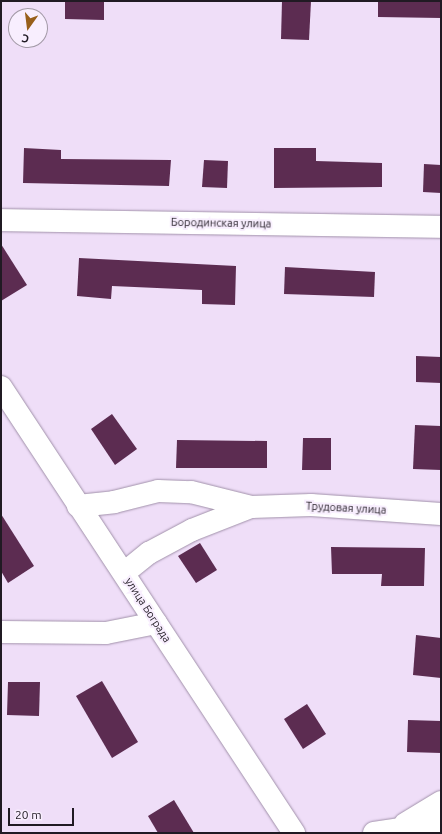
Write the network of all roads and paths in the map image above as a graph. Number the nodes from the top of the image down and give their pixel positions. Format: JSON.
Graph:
{"nodes":[{"id":1,"x":1,"y":220,"type":"edge"},
{"id":2,"x":441,"y":227,"type":"edge"},
{"id":3,"x":1,"y":388,"type":"edge"},
{"id":4,"x":78,"y":506,"type":"junction"},
{"id":5,"x":251,"y":507,"type":"junction"},
{"id":6,"x":441,"y":514,"type":"edge"},
{"id":7,"x":124,"y":573,"type":"junction"},
{"id":8,"x":156,"y":623,"type":"junction"},
{"id":9,"x":1,"y":632,"type":"edge"},
{"id":10,"x":441,"y":802,"type":"edge"},
{"id":11,"x":441,"y":823,"type":"edge"},
{"id":12,"x":401,"y":827,"type":"junction"},
{"id":13,"x":294,"y":833,"type":"edge"},
{"id":14,"x":374,"y":833,"type":"edge"}],
"edges":[{"from":1,"to":2,"type":"street","name":"Бородинская улица"},
{"from":3,"to":4,"type":"street","name":"улица Бограда"},
{"from":4,"to":5,"type":"street","name":"Трудовая улица"},
{"from":4,"to":7,"type":"street","name":"улица Бограда"},
{"from":5,"to":6,"type":"street","name":"Трудовая улица"},
{"from":5,"to":7,"type":"street","name":"Трудовая улица"},
{"from":7,"to":8,"type":"street","name":"улица Бограда"},
{"from":8,"to":9,"type":"street"},
{"from":8,"to":13,"type":"street","name":"улица Бограда"},
{"from":10,"to":12,"type":"street"},
{"from":11,"to":12,"type":"street"},
{"from":12,"to":14,"type":"street"}]}
